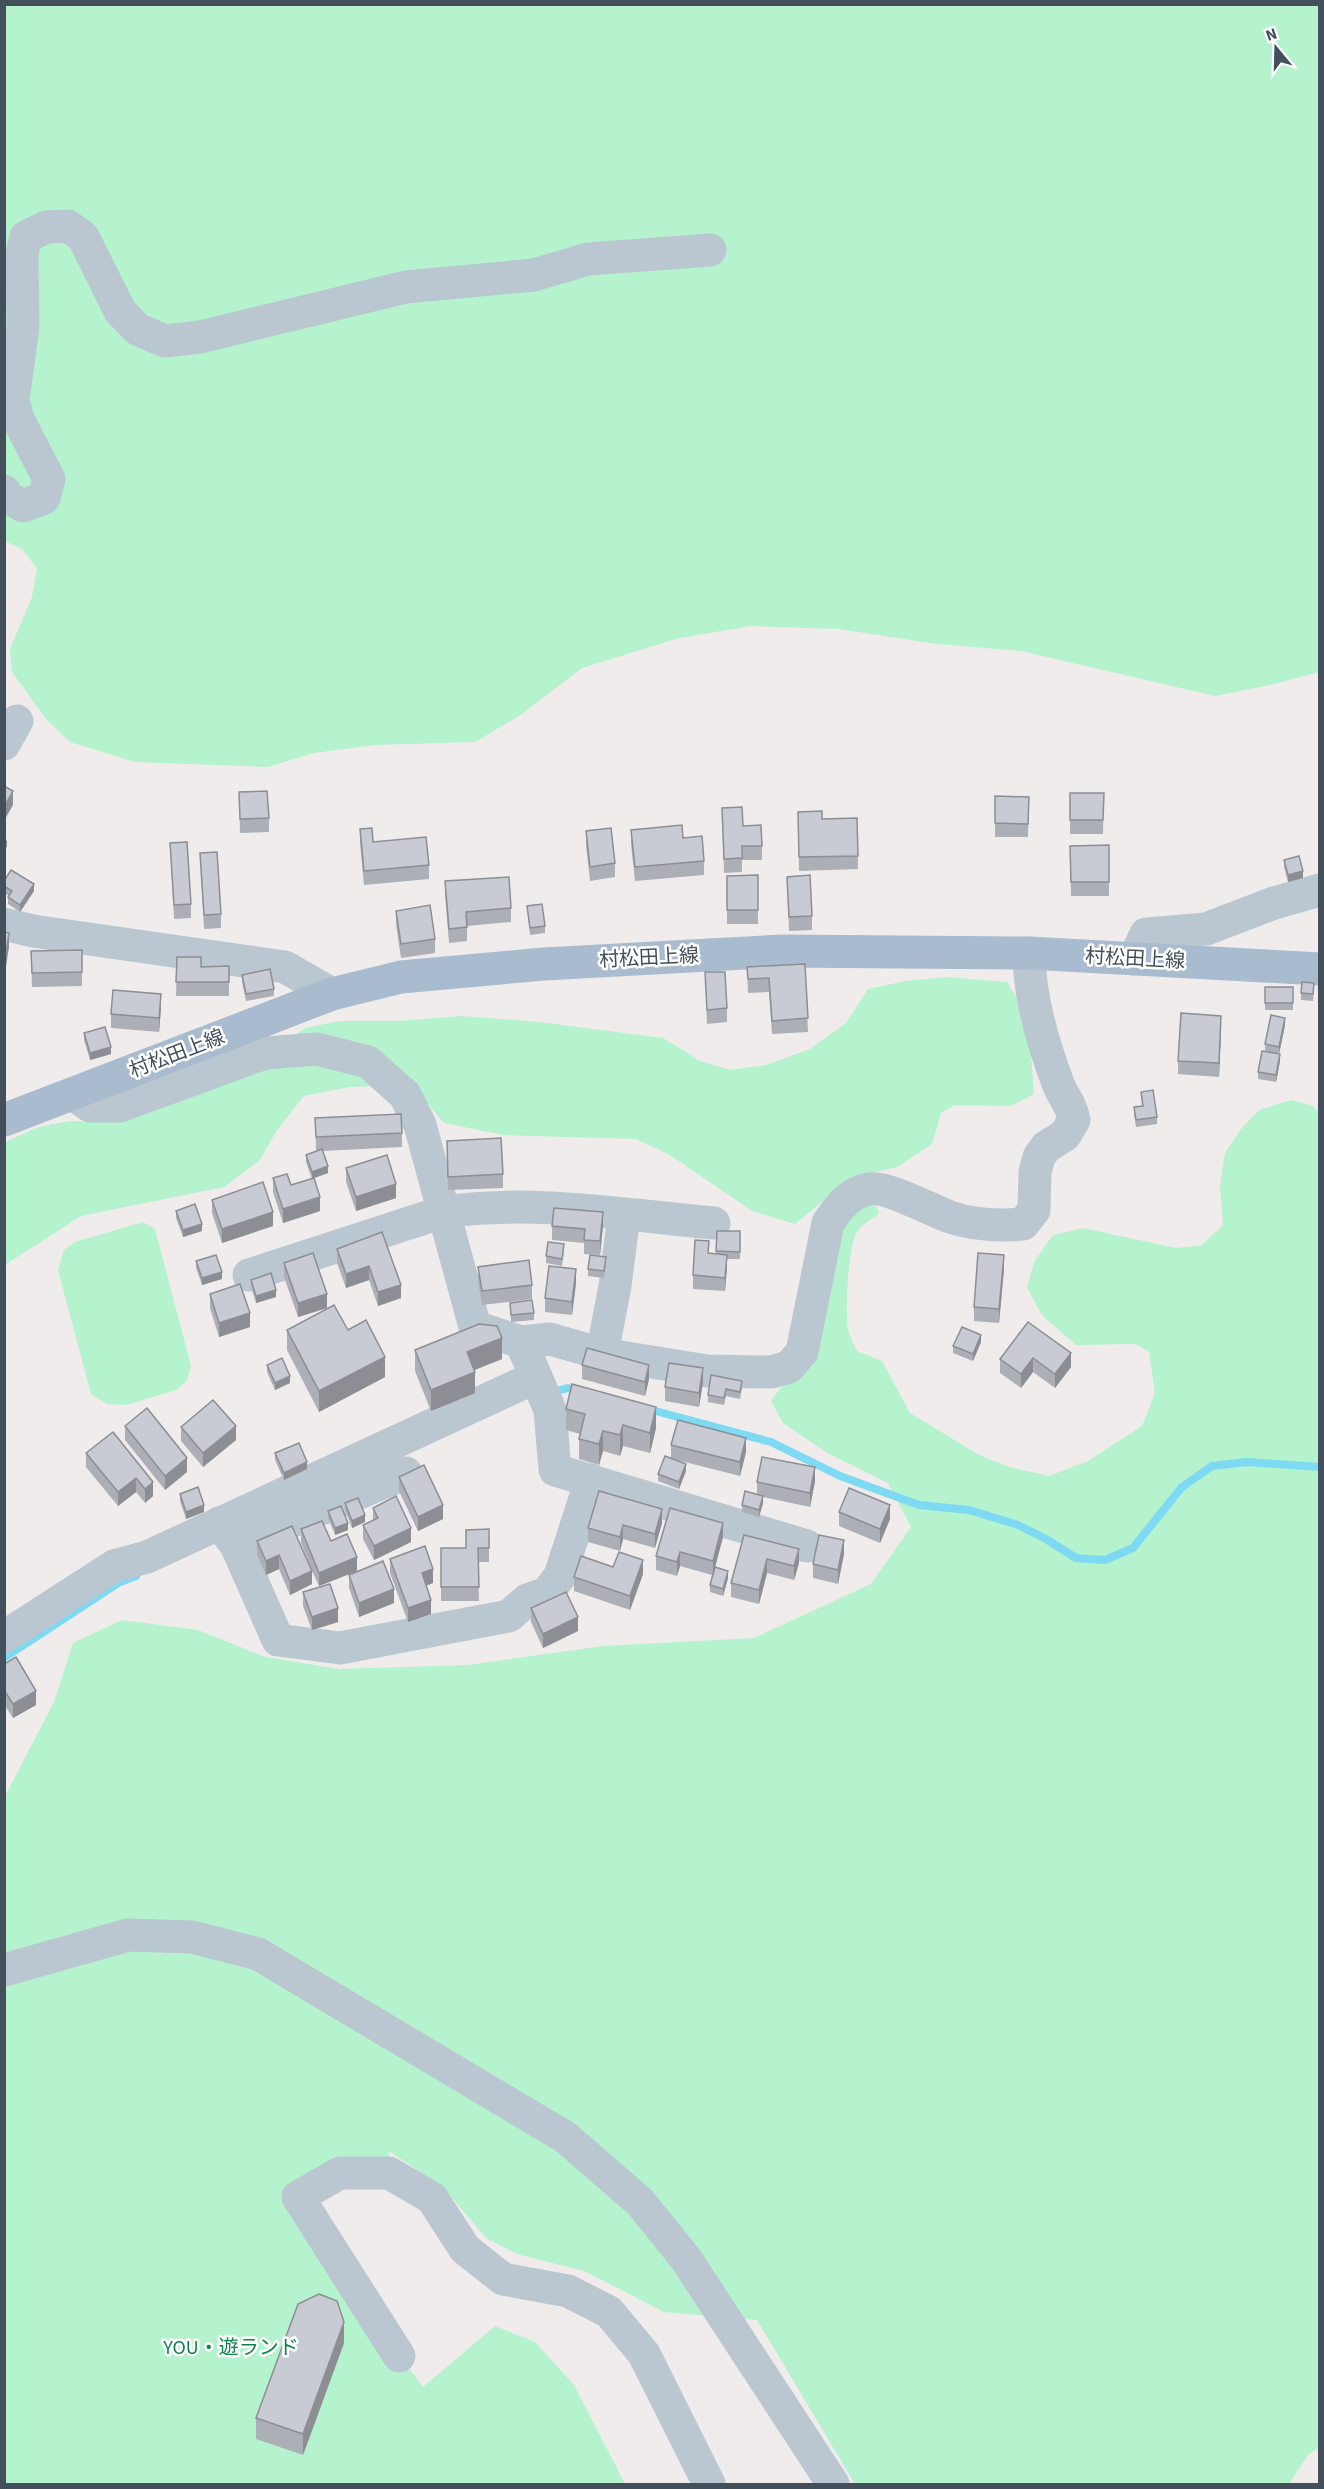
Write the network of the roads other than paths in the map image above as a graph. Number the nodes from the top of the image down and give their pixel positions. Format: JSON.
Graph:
{"nodes":[{"id":1,"x":710,"y":250,"type":"dead end"},
{"id":2,"x":4,"y":491,"type":"edge"},
{"id":3,"x":1320,"y":890,"type":"edge"},
{"id":4,"x":4,"y":924,"type":"edge"},
{"id":5,"x":1029,"y":953,"type":"junction"},
{"id":6,"x":1134,"y":959,"type":"junction"},
{"id":7,"x":1320,"y":969,"type":"edge"},
{"id":8,"x":332,"y":994,"type":"junction"},
{"id":9,"x":73,"y":1094,"type":"junction"},
{"id":10,"x":4,"y":1120,"type":"edge"},
{"id":11,"x":443,"y":1212,"type":"junction"},
{"id":12,"x":624,"y":1215,"type":"junction"},
{"id":13,"x":714,"y":1224,"type":"dead end"},
{"id":14,"x":249,"y":1275,"type":"dead end"},
{"id":15,"x":521,"y":1342,"type":"junction"},
{"id":16,"x":602,"y":1354,"type":"junction"},
{"id":17,"x":536,"y":1377,"type":"junction"},
{"id":18,"x":406,"y":1473,"type":"edge"},
{"id":19,"x":591,"y":1480,"type":"junction"},
{"id":20,"x":227,"y":1534,"type":"junction"},
{"id":21,"x":807,"y":1546,"type":"dead end"},
{"id":22,"x":4,"y":1637,"type":"edge"},
{"id":23,"x":4,"y":1970,"type":"edge"},
{"id":24,"x":399,"y":2356,"type":"dead end"},
{"id":25,"x":709,"y":2484,"type":"edge"},
{"id":26,"x":833,"y":2484,"type":"edge"}],
"edges":[{"from":1,"to":2,"type":"street"},
{"from":3,"to":6,"type":"street"},
{"from":4,"to":8,"type":"street"},
{"from":5,"to":6,"type":"main road","name":"村松田上線"},
{"from":5,"to":8,"type":"main road","name":"村松田上線"},
{"from":5,"to":16,"type":"street"},
{"from":6,"to":7,"type":"main road","name":"村松田上線"},
{"from":8,"to":9,"type":"main road","name":"村松田上線"},
{"from":9,"to":10,"type":"main road","name":"村松田上線"},
{"from":9,"to":11,"type":"street"},
{"from":11,"to":12,"type":"street"},
{"from":11,"to":14,"type":"street"},
{"from":11,"to":15,"type":"street"},
{"from":12,"to":13,"type":"street"},
{"from":12,"to":16,"type":"street"},
{"from":15,"to":16,"type":"street"},
{"from":15,"to":17,"type":"street"},
{"from":17,"to":19,"type":"street"},
{"from":17,"to":20,"type":"street"},
{"from":18,"to":20,"type":"street"},
{"from":19,"to":20,"type":"street"},
{"from":19,"to":21,"type":"street"},
{"from":20,"to":22,"type":"street"},
{"from":23,"to":26,"type":"street"},
{"from":24,"to":25,"type":"street"}]}
